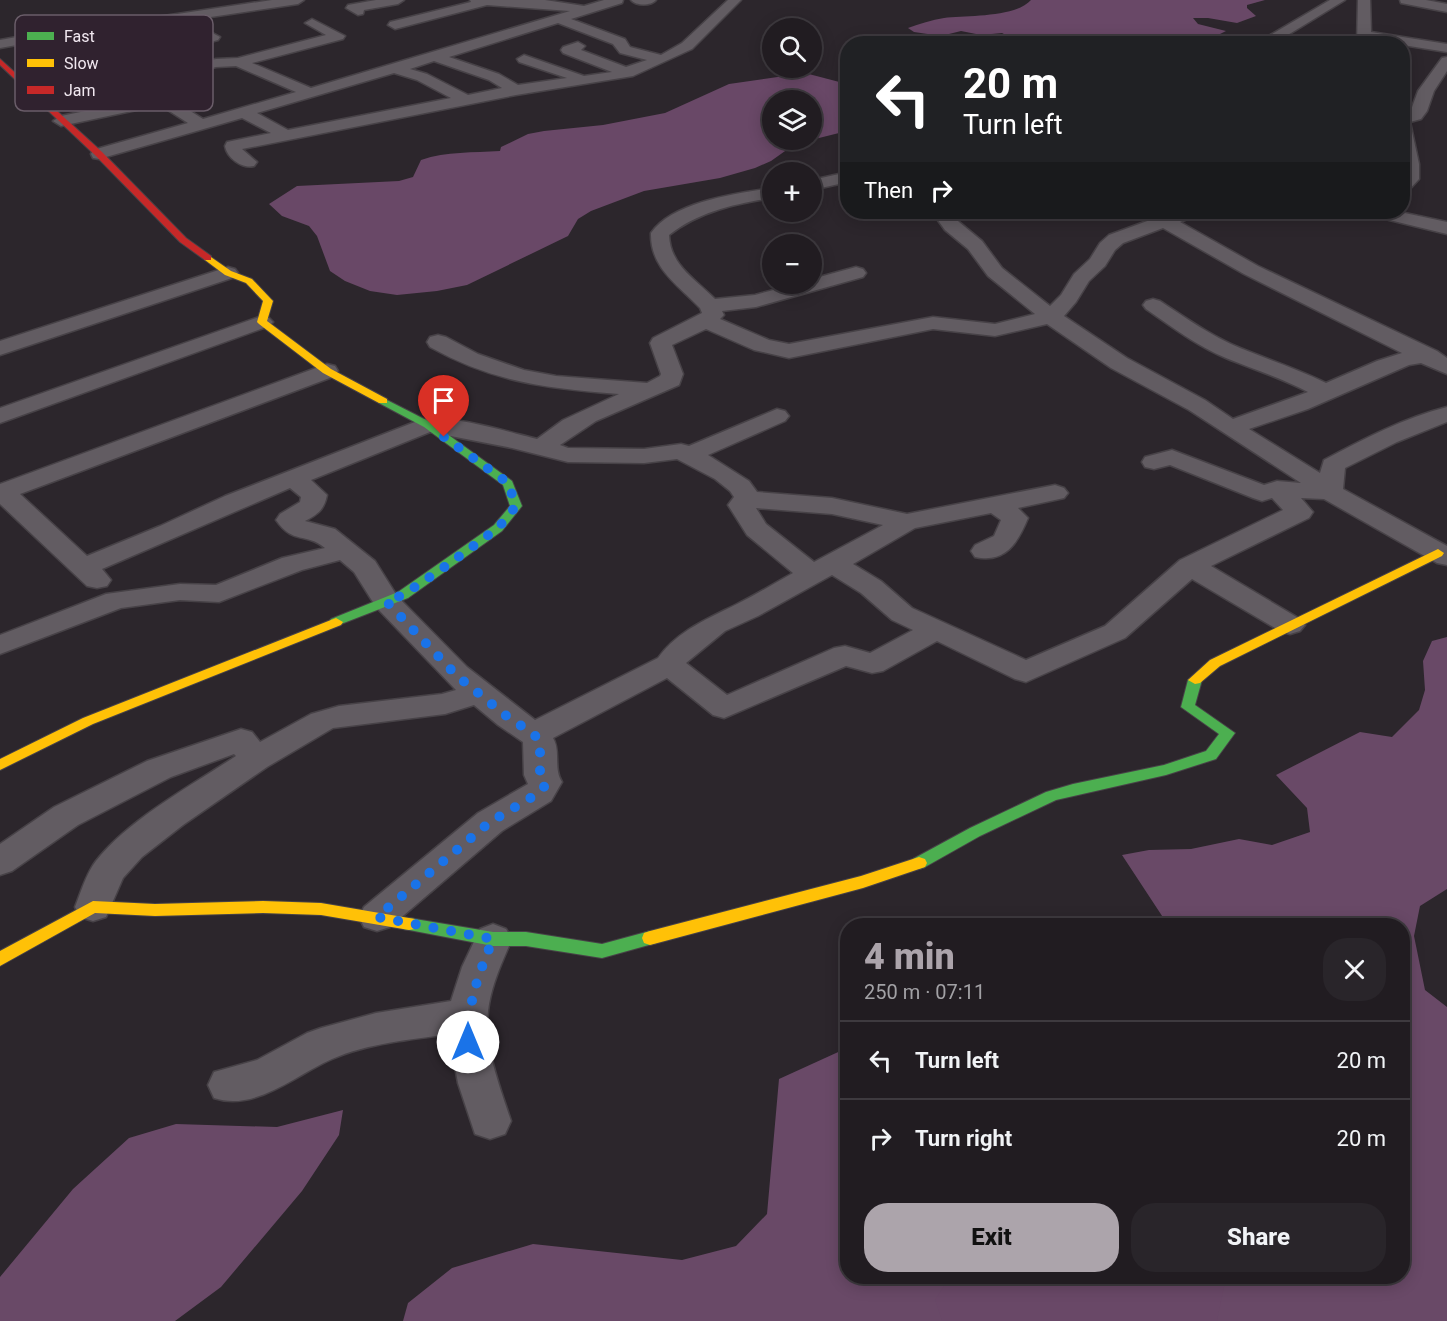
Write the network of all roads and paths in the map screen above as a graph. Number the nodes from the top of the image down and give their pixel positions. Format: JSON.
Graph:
{"nodes":[{"id":1,"x":298,"y":0,"type":"edge"},
{"id":2,"x":398,"y":0,"type":"edge"},
{"id":3,"x":485,"y":0,"type":"edge"},
{"id":4,"x":617,"y":0,"type":"edge"},
{"id":5,"x":637,"y":0,"type":"edge"},
{"id":6,"x":650,"y":0,"type":"edge"},
{"id":7,"x":735,"y":0,"type":"edge"},
{"id":8,"x":1339,"y":0,"type":"edge"},
{"id":9,"x":1364,"y":0,"type":"edge"},
{"id":10,"x":1406,"y":0,"type":"edge"},
{"id":11,"x":1447,"y":8,"type":"edge"},
{"id":12,"x":584,"y":10,"type":"junction"},
{"id":13,"x":358,"y":11,"type":"dead end"},
{"id":14,"x":194,"y":15,"type":"edge"},
{"id":15,"x":380,"y":16,"type":"dead end"},
{"id":16,"x":559,"y":19,"type":"junction"},
{"id":17,"x":312,"y":23,"type":"dead end"},
{"id":18,"x":395,"y":25,"type":"junction"},
{"id":19,"x":221,"y":30,"type":"dead end"},
{"id":20,"x":213,"y":31,"type":"edge"},
{"id":21,"x":414,"y":32,"type":"dead end"},
{"id":22,"x":1276,"y":36,"type":"edge"},
{"id":23,"x":1364,"y":36,"type":"edge"},
{"id":24,"x":15,"y":41,"type":"edge"},
{"id":25,"x":0,"y":44,"type":"edge"},
{"id":26,"x":1410,"y":44,"type":"edge"},
{"id":27,"x":578,"y":46,"type":"dead end"},
{"id":28,"x":1447,"y":48,"type":"edge"},
{"id":29,"x":439,"y":50,"type":"junction"},
{"id":30,"x":524,"y":59,"type":"dead end"},
{"id":31,"x":661,"y":59,"type":"junction"},
{"id":32,"x":0,"y":61,"type":"edge"},
{"id":33,"x":1447,"y":61,"type":"edge"},
{"id":34,"x":238,"y":62,"type":"junction"},
{"id":35,"x":213,"y":64,"type":"edge"},
{"id":36,"x":396,"y":69,"type":"junction"},
{"id":37,"x":628,"y":73,"type":"junction"},
{"id":38,"x":15,"y":75,"type":"edge"},
{"id":39,"x":352,"y":81,"type":"junction"},
{"id":40,"x":585,"y":81,"type":"junction"},
{"id":41,"x":516,"y":90,"type":"junction"},
{"id":42,"x":307,"y":94,"type":"junction"},
{"id":43,"x":467,"y":100,"type":"junction"},
{"id":44,"x":420,"y":110,"type":"junction"},
{"id":45,"x":52,"y":111,"type":"edge"},
{"id":46,"x":107,"y":111,"type":"edge"},
{"id":47,"x":180,"y":111,"type":"edge"},
{"id":48,"x":241,"y":111,"type":"junction"},
{"id":49,"x":1410,"y":118,"type":"edge"},
{"id":50,"x":61,"y":120,"type":"junction"},
{"id":51,"x":364,"y":120,"type":"junction"},
{"id":52,"x":200,"y":124,"type":"junction"},
{"id":53,"x":286,"y":135,"type":"junction"},
{"id":54,"x":99,"y":154,"type":"junction"},
{"id":55,"x":248,"y":162,"type":"dead end"},
{"id":56,"x":840,"y":179,"type":"edge"},
{"id":57,"x":822,"y":183,"type":"edge"},
{"id":58,"x":762,"y":194,"type":"edge"},
{"id":59,"x":1410,"y":203,"type":"edge"},
{"id":60,"x":1447,"y":212,"type":"edge"},
{"id":61,"x":946,"y":219,"type":"edge"},
{"id":62,"x":1151,"y":219,"type":"edge"},
{"id":63,"x":1161,"y":219,"type":"edge"},
{"id":64,"x":1409,"y":219,"type":"edge"},
{"id":65,"x":1447,"y":228,"type":"edge"},
{"id":66,"x":228,"y":273,"type":"junction"},
{"id":67,"x":856,"y":273,"type":"dead end"},
{"id":68,"x":1153,"y":305,"type":"dead end"},
{"id":69,"x":708,"y":314,"type":"junction"},
{"id":70,"x":1051,"y":317,"type":"junction"},
{"id":71,"x":262,"y":322,"type":"junction"},
{"id":72,"x":438,"y":342,"type":"dead end"},
{"id":73,"x":0,"y":348,"type":"edge"},
{"id":74,"x":1418,"y":354,"type":"junction"},
{"id":75,"x":1447,"y":359,"type":"edge"},
{"id":76,"x":1447,"y":367,"type":"edge"},
{"id":77,"x":327,"y":371,"type":"junction"},
{"id":78,"x":647,"y":391,"type":"junction"},
{"id":79,"x":1327,"y":393,"type":"junction"},
{"id":80,"x":1447,"y":414,"type":"edge"},
{"id":81,"x":0,"y":416,"type":"edge"},
{"id":82,"x":777,"y":416,"type":"dead end"},
{"id":83,"x":428,"y":425,"type":"junction"},
{"id":84,"x":1230,"y":428,"type":"junction"},
{"id":85,"x":543,"y":447,"type":"junction"},
{"id":86,"x":690,"y":454,"type":"junction"},
{"id":87,"x":1154,"y":462,"type":"dead end"},
{"id":88,"x":293,"y":477,"type":"junction"},
{"id":89,"x":1277,"y":489,"type":"junction"},
{"id":90,"x":1,"y":492,"type":"edge"},
{"id":91,"x":1330,"y":492,"type":"junction"},
{"id":92,"x":1055,"y":493,"type":"dead end"},
{"id":93,"x":747,"y":498,"type":"junction"},
{"id":94,"x":995,"y":504,"type":"junction"},
{"id":95,"x":907,"y":522,"type":"junction"},
{"id":96,"x":345,"y":551,"type":"junction"},
{"id":97,"x":985,"y":551,"type":"dead end"},
{"id":98,"x":1442,"y":555,"type":"edge"},
{"id":99,"x":1190,"y":566,"type":"junction"},
{"id":100,"x":83,"y":567,"type":"junction"},
{"id":101,"x":822,"y":569,"type":"junction"},
{"id":102,"x":116,"y":600,"type":"junction"},
{"id":103,"x":386,"y":601,"type":"junction"},
{"id":104,"x":1290,"y":625,"type":"junction"},
{"id":105,"x":936,"y":630,"type":"junction"},
{"id":106,"x":0,"y":645,"type":"edge"},
{"id":107,"x":669,"y":665,"type":"junction"},
{"id":108,"x":478,"y":693,"type":"junction"},
{"id":109,"x":534,"y":734,"type":"junction"},
{"id":110,"x":255,"y":759,"type":"junction"},
{"id":111,"x":0,"y":765,"type":"edge"},
{"id":112,"x":0,"y":862,"type":"edge"},
{"id":113,"x":93,"y":907,"type":"junction"},
{"id":114,"x":377,"y":917,"type":"junction"},
{"id":115,"x":493,"y":939,"type":"junction"},
{"id":116,"x":0,"y":959,"type":"edge"},
{"id":117,"x":468,"y":1016,"type":"junction"},
{"id":118,"x":229,"y":1085,"type":"dead end"},
{"id":119,"x":490,"y":1121,"type":"dead end"}],
"edges":[{"from":1,"to":14,"type":"street"},
{"from":2,"to":13,"type":"street"},
{"from":3,"to":12,"type":"street"},
{"from":3,"to":18,"type":"street"},
{"from":4,"to":12,"type":"street"},
{"from":5,"to":6,"type":"street"},
{"from":7,"to":31,"type":"street"},
{"from":8,"to":22,"type":"street"},
{"from":9,"to":23,"type":"street"},
{"from":10,"to":11,"type":"street"},
{"from":12,"to":16,"type":"street"},
{"from":15,"to":18,"type":"street"},
{"from":16,"to":29,"type":"street"},
{"from":16,"to":31,"type":"street"},
{"from":17,"to":34,"type":"street"},
{"from":18,"to":21,"type":"street"},
{"from":19,"to":20,"type":"street"},
{"from":24,"to":25,"type":"street"},
{"from":26,"to":28,"type":"street"},
{"from":27,"to":37,"type":"street"},
{"from":29,"to":36,"type":"street"},
{"from":29,"to":41,"type":"street"},
{"from":30,"to":40,"type":"street"},
{"from":31,"to":37,"type":"street"},
{"from":32,"to":38,"type":"street"},
{"from":33,"to":49,"type":"street"},
{"from":34,"to":35,"type":"street"},
{"from":34,"to":42,"type":"street"},
{"from":36,"to":39,"type":"street"},
{"from":36,"to":43,"type":"street"},
{"from":37,"to":40,"type":"street"},
{"from":39,"to":42,"type":"street"},
{"from":39,"to":44,"type":"street"},
{"from":40,"to":41,"type":"street"},
{"from":41,"to":43,"type":"street"},
{"from":42,"to":48,"type":"street"},
{"from":42,"to":51,"type":"street"},
{"from":43,"to":44,"type":"street"},
{"from":44,"to":51,"type":"street"},
{"from":45,"to":50,"type":"street"},
{"from":46,"to":50,"type":"street"},
{"from":47,"to":52,"type":"street"},
{"from":48,"to":52,"type":"street"},
{"from":48,"to":53,"type":"street"},
{"from":50,"to":54,"type":"street"},
{"from":51,"to":53,"type":"street"},
{"from":52,"to":54,"type":"street"},
{"from":53,"to":55,"type":"street"},
{"from":54,"to":66,"type":"street"},
{"from":56,"to":57,"type":"street"},
{"from":58,"to":69,"type":"street"},
{"from":59,"to":60,"type":"street"},
{"from":61,"to":70,"type":"street"},
{"from":62,"to":70,"type":"street"},
{"from":63,"to":74,"type":"street"},
{"from":64,"to":65,"type":"street"},
{"from":66,"to":71,"type":"street"},
{"from":66,"to":73,"type":"street"},
{"from":67,"to":69,"type":"street"},
{"from":68,"to":79,"type":"street"},
{"from":69,"to":70,"type":"street"},
{"from":69,"to":78,"type":"street"},
{"from":70,"to":84,"type":"street"},
{"from":71,"to":77,"type":"street"},
{"from":71,"to":81,"type":"street"},
{"from":72,"to":78,"type":"street"},
{"from":74,"to":75,"type":"street"},
{"from":74,"to":76,"type":"street"},
{"from":74,"to":79,"type":"street"},
{"from":77,"to":83,"type":"street"},
{"from":77,"to":90,"type":"street"},
{"from":78,"to":85,"type":"street"},
{"from":79,"to":84,"type":"street"},
{"from":80,"to":91,"type":"street"},
{"from":82,"to":86,"type":"street"},
{"from":83,"to":85,"type":"street"},
{"from":83,"to":88,"type":"street"},
{"from":83,"to":103,"type":"street"},
{"from":84,"to":91,"type":"street"},
{"from":85,"to":86,"type":"street"},
{"from":86,"to":93,"type":"street"},
{"from":87,"to":89,"type":"street"},
{"from":88,"to":96,"type":"street"},
{"from":88,"to":100,"type":"street"},
{"from":89,"to":91,"type":"street"},
{"from":89,"to":99,"type":"street"},
{"from":90,"to":100,"type":"street"},
{"from":91,"to":98,"type":"street"},
{"from":92,"to":94,"type":"street"},
{"from":93,"to":95,"type":"street"},
{"from":93,"to":101,"type":"street"},
{"from":94,"to":95,"type":"street"},
{"from":94,"to":97,"type":"street"},
{"from":95,"to":101,"type":"street"},
{"from":96,"to":102,"type":"street"},
{"from":96,"to":103,"type":"street"},
{"from":98,"to":104,"type":"street"},
{"from":99,"to":104,"type":"street"},
{"from":99,"to":105,"type":"street"},
{"from":100,"to":102,"type":"street"},
{"from":101,"to":105,"type":"street"},
{"from":101,"to":107,"type":"street"},
{"from":102,"to":106,"type":"street"},
{"from":103,"to":108,"type":"street"},
{"from":103,"to":111,"type":"street"},
{"from":104,"to":115,"type":"street"},
{"from":105,"to":107,"type":"street"},
{"from":107,"to":109,"type":"street"},
{"from":108,"to":109,"type":"street"},
{"from":108,"to":110,"type":"street"},
{"from":109,"to":114,"type":"street"},
{"from":110,"to":112,"type":"street"},
{"from":110,"to":113,"type":"street"},
{"from":113,"to":114,"type":"street"},
{"from":113,"to":116,"type":"street"},
{"from":114,"to":115,"type":"street"},
{"from":115,"to":117,"type":"street"},
{"from":117,"to":118,"type":"street"},
{"from":117,"to":119,"type":"street"}]}
